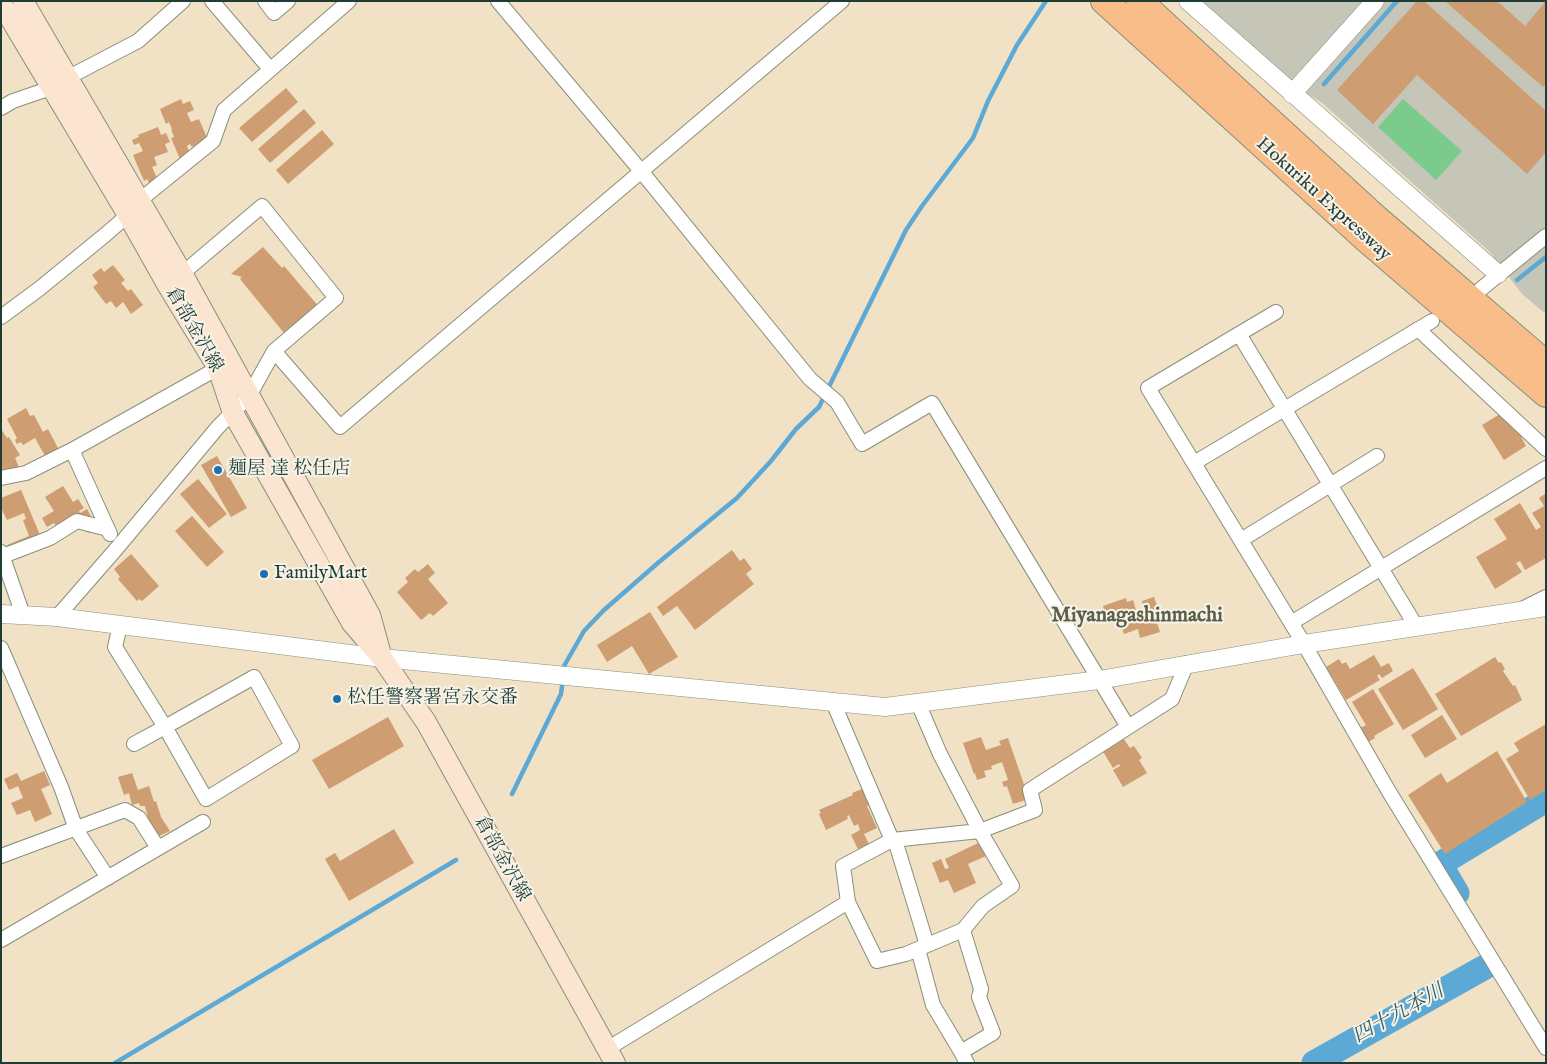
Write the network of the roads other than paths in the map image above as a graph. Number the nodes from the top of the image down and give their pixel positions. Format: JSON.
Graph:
{"nodes":[{"id":1,"x":23,"y":1,"type":"edge"},
{"id":2,"x":183,"y":1,"type":"edge"},
{"id":3,"x":212,"y":1,"type":"edge"},
{"id":4,"x":265,"y":1,"type":"edge"},
{"id":5,"x":288,"y":1,"type":"edge"},
{"id":6,"x":349,"y":1,"type":"edge"},
{"id":7,"x":498,"y":1,"type":"edge"},
{"id":8,"x":842,"y":1,"type":"edge"},
{"id":9,"x":1104,"y":1,"type":"edge"},
{"id":10,"x":1139,"y":1,"type":"edge"},
{"id":11,"x":1188,"y":1,"type":"edge"},
{"id":12,"x":1376,"y":1,"type":"edge"},
{"id":13,"x":1,"y":3,"type":"edge"},
{"id":14,"x":270,"y":69,"type":"junction"},
{"id":15,"x":59,"y":83,"type":"junction"},
{"id":16,"x":1292,"y":94,"type":"junction"},
{"id":17,"x":1,"y":108,"type":"edge"},
{"id":18,"x":641,"y":171,"type":"junction"},
{"id":19,"x":134,"y":207,"type":"junction"},
{"id":20,"x":1546,"y":236,"type":"edge"},
{"id":21,"x":1498,"y":274,"type":"junction"},
{"id":22,"x":175,"y":280,"type":"junction"},
{"id":23,"x":1481,"y":289,"type":"dead end"},
{"id":24,"x":1276,"y":312,"type":"dead end"},
{"id":25,"x":1,"y":317,"type":"edge"},
{"id":26,"x":1432,"y":321,"type":"dead end"},
{"id":27,"x":1418,"y":329,"type":"junction"},
{"id":28,"x":1239,"y":334,"type":"junction"},
{"id":29,"x":274,"y":351,"type":"junction"},
{"id":30,"x":1546,"y":364,"type":"edge"},
{"id":31,"x":218,"y":368,"type":"junction"},
{"id":32,"x":1546,"y":394,"type":"edge"},
{"id":33,"x":249,"y":396,"type":"junction"},
{"id":34,"x":1284,"y":408,"type":"junction"},
{"id":35,"x":234,"y":413,"type":"junction"},
{"id":36,"x":1546,"y":449,"type":"edge"},
{"id":37,"x":72,"y":450,"type":"junction"},
{"id":38,"x":1377,"y":456,"type":"dead end"},
{"id":39,"x":1194,"y":464,"type":"junction"},
{"id":40,"x":1546,"y":468,"type":"edge"},
{"id":41,"x":1,"y":478,"type":"edge"},
{"id":42,"x":1330,"y":484,"type":"junction"},
{"id":43,"x":108,"y":529,"type":"junction"},
{"id":44,"x":1241,"y":540,"type":"junction"},
{"id":45,"x":118,"y":548,"type":"junction"},
{"id":46,"x":2,"y":554,"type":"edge"},
{"id":47,"x":1381,"y":567,"type":"junction"},
{"id":48,"x":1546,"y":597,"type":"edge"},
{"id":49,"x":1546,"y":607,"type":"edge"},
{"id":50,"x":1518,"y":611,"type":"junction"},
{"id":51,"x":1,"y":614,"type":"edge"},
{"id":52,"x":23,"y":615,"type":"junction"},
{"id":53,"x":57,"y":617,"type":"junction"},
{"id":54,"x":1291,"y":623,"type":"junction"},
{"id":55,"x":120,"y":625,"type":"junction"},
{"id":56,"x":1416,"y":626,"type":"junction"},
{"id":57,"x":1304,"y":644,"type":"junction"},
{"id":58,"x":1,"y":648,"type":"edge"},
{"id":59,"x":382,"y":658,"type":"junction"},
{"id":60,"x":1187,"y":663,"type":"junction"},
{"id":61,"x":1099,"y":680,"type":"junction"},
{"id":62,"x":832,"y":702,"type":"junction"},
{"id":63,"x":918,"y":703,"type":"junction"},
{"id":64,"x":165,"y":726,"type":"junction"},
{"id":65,"x":1128,"y":727,"type":"junction"},
{"id":66,"x":134,"y":744,"type":"dead end"},
{"id":67,"x":203,"y":822,"type":"dead end"},
{"id":68,"x":76,"y":829,"type":"junction"},
{"id":69,"x":980,"y":831,"type":"junction"},
{"id":70,"x":894,"y":840,"type":"junction"},
{"id":71,"x":158,"y":848,"type":"junction"},
{"id":72,"x":1,"y":856,"type":"edge"},
{"id":73,"x":108,"y":878,"type":"junction"},
{"id":74,"x":848,"y":902,"type":"junction"},
{"id":75,"x":963,"y":930,"type":"junction"},
{"id":76,"x":1,"y":940,"type":"edge"},
{"id":77,"x":922,"y":947,"type":"junction"},
{"id":78,"x":1546,"y":1048,"type":"edge"},
{"id":79,"x":611,"y":1056,"type":"edge"},
{"id":80,"x":964,"y":1057,"type":"edge"}],
"edges":[{"from":1,"to":15,"type":"main road","name":"倉部金沢線"},
{"from":2,"to":15,"type":"street"},
{"from":3,"to":14,"type":"street"},
{"from":4,"to":5,"type":"street"},
{"from":6,"to":14,"type":"street"},
{"from":7,"to":18,"type":"street"},
{"from":8,"to":18,"type":"street"},
{"from":9,"to":32,"type":"highway","name":"Hokuriku Expressway"},
{"from":10,"to":30,"type":"highway","name":"Hokuriku Expressway"},
{"from":11,"to":16,"type":"street"},
{"from":12,"to":16,"type":"street"},
{"from":13,"to":15,"type":"main road","name":"倉部金沢線"},
{"from":14,"to":19,"type":"street"},
{"from":15,"to":17,"type":"street"},
{"from":15,"to":19,"type":"main road","name":"倉部金沢線"},
{"from":16,"to":21,"type":"street"},
{"from":18,"to":29,"type":"street"},
{"from":18,"to":61,"type":"street"},
{"from":19,"to":22,"type":"main road","name":"倉部金沢線"},
{"from":19,"to":25,"type":"street"},
{"from":20,"to":21,"type":"street"},
{"from":21,"to":23,"type":"street"},
{"from":22,"to":29,"type":"street"},
{"from":22,"to":31,"type":"main road","name":"倉部金沢線"},
{"from":22,"to":33,"type":"main road","name":"倉部金沢線"},
{"from":24,"to":28,"type":"street"},
{"from":26,"to":27,"type":"street"},
{"from":27,"to":34,"type":"street"},
{"from":27,"to":36,"type":"street"},
{"from":28,"to":34,"type":"street"},
{"from":28,"to":39,"type":"street"},
{"from":29,"to":33,"type":"street"},
{"from":31,"to":35,"type":"main road","name":"倉部金沢線"},
{"from":31,"to":37,"type":"street"},
{"from":33,"to":35,"type":"street"},
{"from":33,"to":59,"type":"main road","name":"倉部金沢線"},
{"from":34,"to":39,"type":"street"},
{"from":34,"to":42,"type":"street"},
{"from":35,"to":45,"type":"street"},
{"from":35,"to":59,"type":"main road","name":"倉部金沢線"},
{"from":37,"to":41,"type":"street"},
{"from":37,"to":43,"type":"street"},
{"from":38,"to":42,"type":"street"},
{"from":39,"to":44,"type":"street"},
{"from":40,"to":47,"type":"street"},
{"from":42,"to":44,"type":"street"},
{"from":42,"to":47,"type":"street"},
{"from":43,"to":45,"type":"street"},
{"from":43,"to":46,"type":"street"},
{"from":44,"to":54,"type":"street"},
{"from":45,"to":53,"type":"street"},
{"from":46,"to":52,"type":"street"},
{"from":47,"to":54,"type":"street"},
{"from":47,"to":56,"type":"street"},
{"from":48,"to":50,"type":"street"},
{"from":49,"to":50,"type":"street"},
{"from":50,"to":56,"type":"street"},
{"from":51,"to":52,"type":"street"},
{"from":52,"to":53,"type":"street"},
{"from":53,"to":55,"type":"street"},
{"from":54,"to":57,"type":"street"},
{"from":55,"to":59,"type":"street"},
{"from":55,"to":64,"type":"street"},
{"from":56,"to":57,"type":"street"},
{"from":57,"to":60,"type":"street"},
{"from":57,"to":78,"type":"street"},
{"from":58,"to":68,"type":"street"},
{"from":59,"to":62,"type":"street"},
{"from":59,"to":79,"type":"main road","name":"倉部金沢線"},
{"from":60,"to":61,"type":"street"},
{"from":60,"to":65,"type":"street"},
{"from":61,"to":63,"type":"street"},
{"from":61,"to":65,"type":"street"},
{"from":62,"to":63,"type":"street"},
{"from":62,"to":70,"type":"street"},
{"from":63,"to":69,"type":"street"},
{"from":64,"to":64,"type":"street"},
{"from":64,"to":66,"type":"street"},
{"from":65,"to":69,"type":"street"},
{"from":67,"to":71,"type":"street"},
{"from":68,"to":71,"type":"street"},
{"from":68,"to":72,"type":"street"},
{"from":68,"to":73,"type":"street"},
{"from":69,"to":70,"type":"street"},
{"from":69,"to":75,"type":"street"},
{"from":70,"to":74,"type":"street"},
{"from":70,"to":77,"type":"street"},
{"from":71,"to":73,"type":"street"},
{"from":73,"to":76,"type":"street"},
{"from":74,"to":77,"type":"street"},
{"from":74,"to":79,"type":"street"},
{"from":75,"to":77,"type":"street"},
{"from":75,"to":80,"type":"street"},
{"from":77,"to":80,"type":"street"}]}
